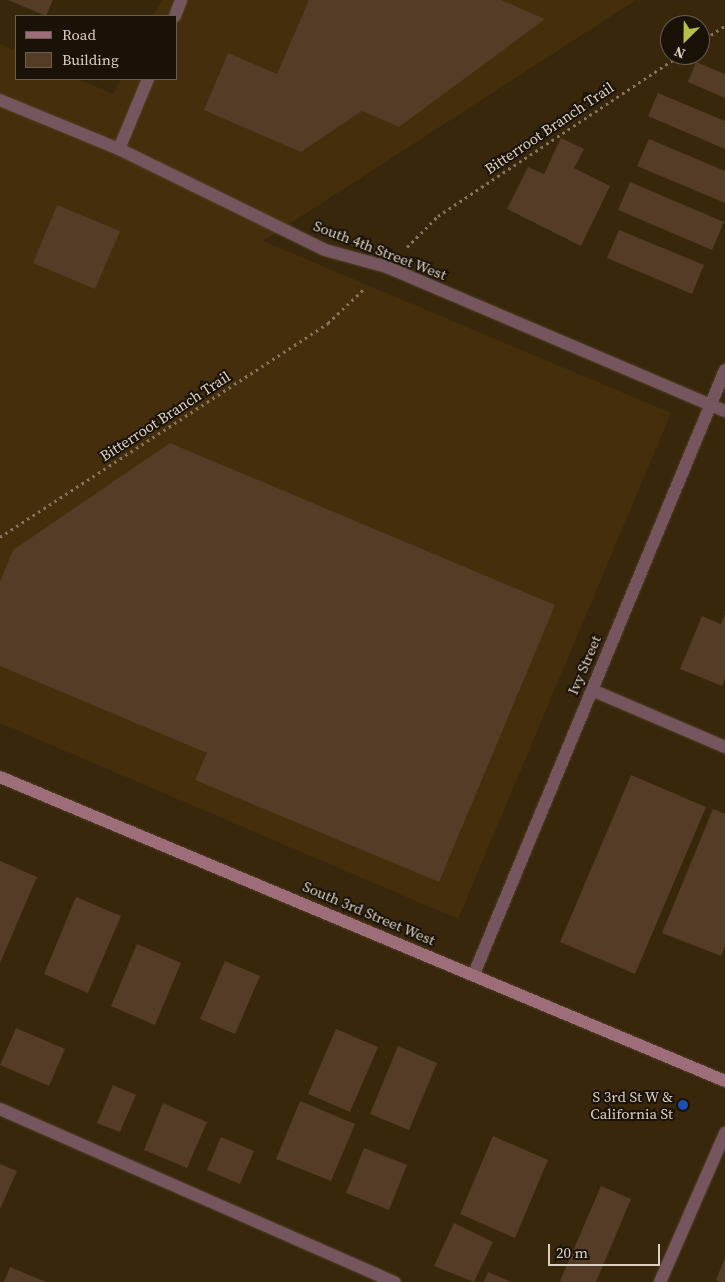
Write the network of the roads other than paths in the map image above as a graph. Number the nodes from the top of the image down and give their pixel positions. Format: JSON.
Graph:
{"nodes":[{"id":1,"x":181,"y":0,"type":"edge"},
{"id":2,"x":174,"y":15,"type":"edge"},
{"id":3,"x":148,"y":80,"type":"edge"},
{"id":4,"x":0,"y":100,"type":"edge"},
{"id":5,"x":119,"y":150,"type":"junction"},
{"id":6,"x":725,"y":370,"type":"edge"},
{"id":7,"x":710,"y":405,"type":"junction"},
{"id":8,"x":725,"y":411,"type":"edge"},
{"id":9,"x":592,"y":690,"type":"junction"},
{"id":10,"x":725,"y":747,"type":"edge"},
{"id":11,"x":0,"y":777,"type":"edge"},
{"id":12,"x":474,"y":974,"type":"junction"},
{"id":13,"x":725,"y":1081,"type":"edge"},
{"id":14,"x":0,"y":1109,"type":"edge"},
{"id":15,"x":725,"y":1133,"type":"edge"},
{"id":16,"x":395,"y":1282,"type":"edge"},
{"id":17,"x":660,"y":1282,"type":"edge"}],
"edges":[{"from":1,"to":2,"type":"street"},
{"from":3,"to":5,"type":"street"},
{"from":4,"to":5,"type":"street","name":"South 4th Street West"},
{"from":5,"to":7,"type":"street","name":"South 4th Street West"},
{"from":6,"to":7,"type":"street","name":"Ivy Street"},
{"from":7,"to":8,"type":"street","name":"South 4th Street West"},
{"from":7,"to":9,"type":"street","name":"Ivy Street"},
{"from":9,"to":10,"type":"street"},
{"from":9,"to":12,"type":"street","name":"Ivy Street"},
{"from":11,"to":12,"type":"main road","name":"South 3rd Street West"},
{"from":12,"to":13,"type":"main road","name":"South 3rd Street West"},
{"from":14,"to":16,"type":"street"},
{"from":15,"to":17,"type":"street"}]}
